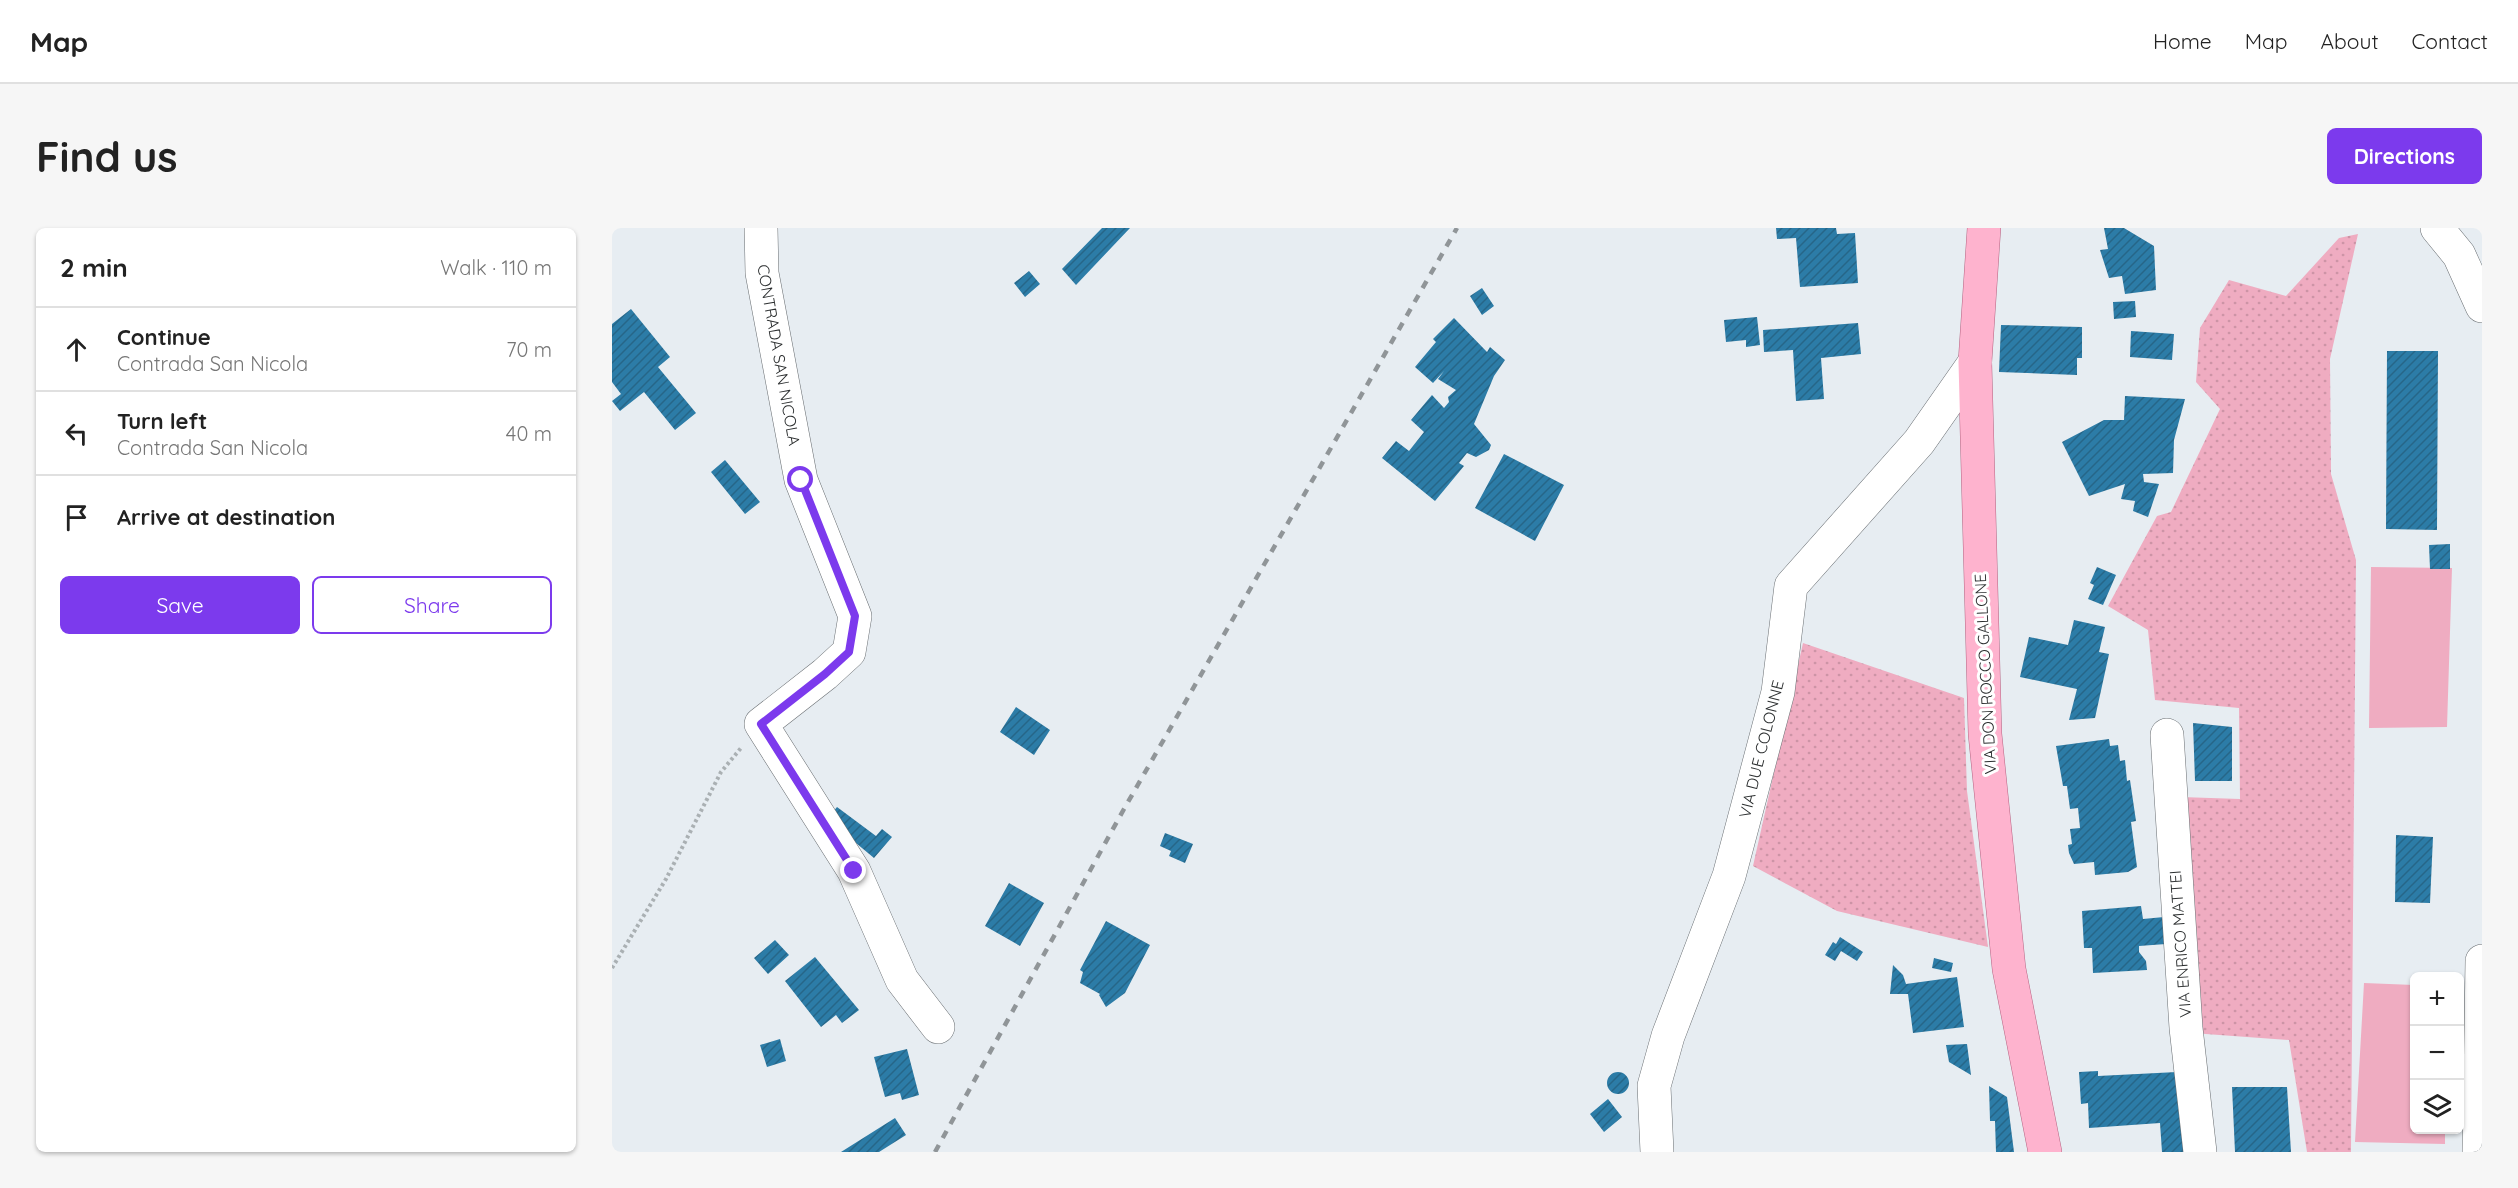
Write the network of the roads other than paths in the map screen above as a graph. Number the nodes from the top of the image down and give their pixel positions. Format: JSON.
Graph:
{"nodes":[{"id":1,"x":761,"y":228,"type":"edge"},
{"id":2,"x":1984,"y":228,"type":"edge"},
{"id":3,"x":2437,"y":228,"type":"edge"},
{"id":4,"x":2482,"y":306,"type":"edge"},
{"id":5,"x":1974,"y":362,"type":"junction"},
{"id":6,"x":2167,"y":735,"type":"dead end"},
{"id":7,"x":2482,"y":961,"type":"edge"},
{"id":8,"x":938,"y":1027,"type":"dead end"},
{"id":9,"x":1656,"y":1152,"type":"edge"},
{"id":10,"x":2045,"y":1152,"type":"edge"},
{"id":11,"x":2200,"y":1152,"type":"edge"},
{"id":12,"x":2479,"y":1152,"type":"edge"}],
"edges":[{"from":1,"to":8,"type":"street","name":"CONTRADA SAN NICOLA"},
{"from":2,"to":5,"type":"main road","name":"VIA DON ROCCO GALLONE"},
{"from":3,"to":4,"type":"street"},
{"from":5,"to":9,"type":"street","name":"VIA DUE COLONNE"},
{"from":5,"to":10,"type":"main road","name":"VIA DON ROCCO GALLONE"},
{"from":6,"to":11,"type":"street","name":"VIA ENRICO MATTEI"},
{"from":7,"to":12,"type":"street"}]}
